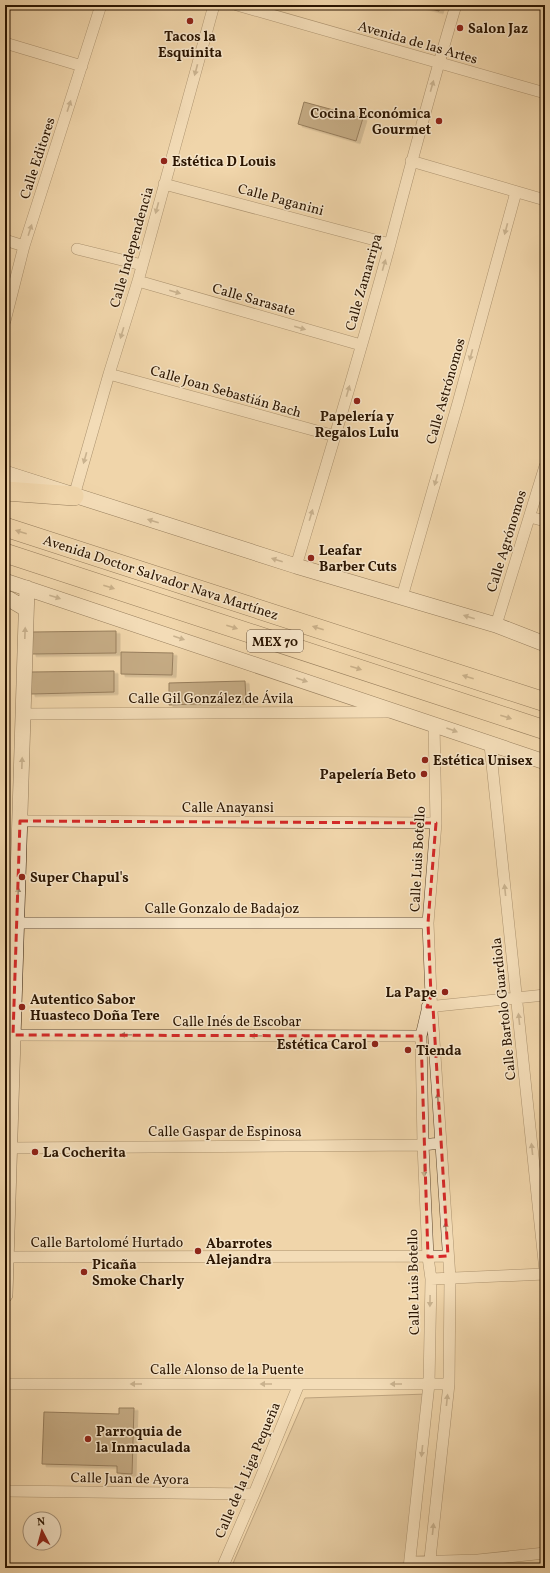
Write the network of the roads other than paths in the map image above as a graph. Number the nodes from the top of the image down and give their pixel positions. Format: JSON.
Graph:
{"nodes":[{"id":1,"x":101,"y":5,"type":"edge"},
{"id":2,"x":214,"y":5,"type":"edge"},
{"id":3,"x":237,"y":5,"type":"edge"},
{"id":4,"x":456,"y":5,"type":"edge"},
{"id":5,"x":5,"y":43,"type":"edge"},
{"id":6,"x":438,"y":63,"type":"junction"},
{"id":7,"x":82,"y":66,"type":"junction"},
{"id":8,"x":545,"y":92,"type":"edge"},
{"id":9,"x":411,"y":161,"type":"junction"},
{"id":10,"x":164,"y":184,"type":"junction"},
{"id":11,"x":516,"y":192,"type":"junction"},
{"id":12,"x":545,"y":200,"type":"edge"},
{"id":13,"x":5,"y":240,"type":"edge"},
{"id":14,"x":390,"y":244,"type":"junction"},
{"id":15,"x":24,"y":246,"type":"junction"},
{"id":16,"x":77,"y":249,"type":"dead end"},
{"id":17,"x":142,"y":265,"type":"junction"},
{"id":18,"x":138,"y":281,"type":"junction"},
{"id":19,"x":5,"y":321,"type":"edge"},
{"id":20,"x":361,"y":345,"type":"junction"},
{"id":21,"x":109,"y":374,"type":"junction"},
{"id":22,"x":335,"y":436,"type":"junction"},
{"id":23,"x":545,"y":466,"type":"edge"},
{"id":24,"x":5,"y":473,"type":"edge"},
{"id":25,"x":5,"y":491,"type":"edge"},
{"id":26,"x":74,"y":496,"type":"junction"},
{"id":27,"x":530,"y":517,"type":"junction"},
{"id":28,"x":545,"y":521,"type":"edge"},
{"id":29,"x":5,"y":527,"type":"edge"},
{"id":30,"x":5,"y":553,"type":"edge"},
{"id":31,"x":5,"y":557,"type":"edge"},
{"id":32,"x":296,"y":566,"type":"junction"},
{"id":33,"x":51,"y":568,"type":"junction"},
{"id":34,"x":5,"y":581,"type":"edge"},
{"id":35,"x":27,"y":588,"type":"junction"},
{"id":36,"x":402,"y":597,"type":"junction"},
{"id":37,"x":5,"y":599,"type":"edge"},
{"id":38,"x":26,"y":609,"type":"junction"},
{"id":39,"x":496,"y":625,"type":"junction"},
{"id":40,"x":545,"y":644,"type":"edge"},
{"id":41,"x":545,"y":702,"type":"edge"},
{"id":42,"x":399,"y":712,"type":"junction"},
{"id":43,"x":23,"y":714,"type":"junction"},
{"id":44,"x":434,"y":724,"type":"junction"},
{"id":45,"x":545,"y":730,"type":"edge"},
{"id":46,"x":490,"y":745,"type":"junction"},
{"id":47,"x":545,"y":762,"type":"edge"},
{"id":48,"x":20,"y":821,"type":"junction"},
{"id":49,"x":436,"y":823,"type":"junction"},
{"id":50,"x":17,"y":923,"type":"junction"},
{"id":51,"x":428,"y":923,"type":"junction"},
{"id":52,"x":545,"y":995,"type":"edge"},
{"id":53,"x":517,"y":999,"type":"junction"},
{"id":54,"x":430,"y":1003,"type":"junction"},
{"id":55,"x":9,"y":1035,"type":"edge"},
{"id":56,"x":421,"y":1036,"type":"junction"},
{"id":57,"x":440,"y":1143,"type":"junction"},
{"id":58,"x":423,"y":1144,"type":"junction"},
{"id":59,"x":10,"y":1148,"type":"junction"},
{"id":60,"x":448,"y":1256,"type":"junction"},
{"id":61,"x":428,"y":1257,"type":"junction"},
{"id":62,"x":6,"y":1258,"type":"junction"},
{"id":63,"x":545,"y":1271,"type":"edge"},
{"id":64,"x":545,"y":1274,"type":"edge"},
{"id":65,"x":450,"y":1278,"type":"junction"},
{"id":66,"x":431,"y":1279,"type":"junction"},
{"id":67,"x":5,"y":1295,"type":"edge"},
{"id":68,"x":5,"y":1384,"type":"edge"},
{"id":69,"x":298,"y":1384,"type":"junction"},
{"id":70,"x":428,"y":1384,"type":"junction"},
{"id":71,"x":449,"y":1384,"type":"junction"},
{"id":72,"x":5,"y":1491,"type":"edge"},
{"id":73,"x":254,"y":1494,"type":"junction"},
{"id":74,"x":545,"y":1553,"type":"edge"},
{"id":75,"x":478,"y":1564,"type":"edge"},
{"id":76,"x":410,"y":1565,"type":"edge"},
{"id":77,"x":429,"y":1565,"type":"edge"},
{"id":78,"x":222,"y":1568,"type":"edge"}],
"edges":[{"from":1,"to":7,"type":"street","name":"Calle Editores"},
{"from":2,"to":10,"type":"street","name":"Calle Independencia","one_way":true},
{"from":3,"to":6,"type":"street","name":"Avenida de las Artes"},
{"from":4,"to":6,"type":"street","name":"Calle Zamarripa"},
{"from":5,"to":7,"type":"street"},
{"from":6,"to":8,"type":"street","name":"Avenida de las Artes"},
{"from":9,"to":6,"type":"street","name":"Calle Zamarripa","one_way":true},
{"from":15,"to":7,"type":"street","name":"Calle Editores","one_way":true},
{"from":9,"to":11,"type":"street"},
{"from":9,"to":14,"type":"street","name":"Calle Zamarripa"},
{"from":10,"to":14,"type":"street","name":"Calle Paganini"},
{"from":10,"to":17,"type":"street","name":"Calle Independencia","one_way":true},
{"from":11,"to":12,"type":"street"},
{"from":11,"to":36,"type":"street","name":"Calle Astrónomos","one_way":true},
{"from":13,"to":15,"type":"street"},
{"from":20,"to":14,"type":"street","name":"Calle Zamarripa","one_way":true},
{"from":15,"to":19,"type":"street","name":"Calle Editores"},
{"from":16,"to":17,"type":"street"},
{"from":17,"to":18,"type":"street","name":"Calle Independencia"},
{"from":18,"to":20,"type":"street","name":"Calle Sarasate","one_way":true},
{"from":18,"to":21,"type":"street","name":"Calle Independencia","one_way":true},
{"from":22,"to":20,"type":"street","name":"Calle Zamarripa","one_way":true},
{"from":21,"to":22,"type":"street","name":"Calle Joan Sebastián Bach"},
{"from":21,"to":26,"type":"street","name":"Calle Independencia","one_way":true},
{"from":32,"to":22,"type":"street","name":"Calle Zamarripa","one_way":true},
{"from":23,"to":27,"type":"street","name":"Calle Agrónomos"},
{"from":24,"to":26,"type":"main road"},
{"from":25,"to":26,"type":"highway"},
{"from":32,"to":26,"type":"main road","one_way":true},
{"from":27,"to":28,"type":"street"},
{"from":27,"to":39,"type":"street","name":"Calle Agrónomos"},
{"from":41,"to":29,"type":"highway","name":"Avenida Doctor Salvador Nava Martínez","number":"MEX 70","one_way":true},
{"from":30,"to":33,"type":"highway","name":"Avenida Doctor Salvador Nava Martínez","number":"MEX 70"},
{"from":31,"to":33,"type":"highway"},
{"from":32,"to":36,"type":"main road"},
{"from":33,"to":45,"type":"highway","name":"Avenida Doctor Salvador Nava Martínez","number":"MEX 70","one_way":true},
{"from":34,"to":35,"type":"main road"},
{"from":35,"to":38,"type":"main road"},
{"from":35,"to":42,"type":"main road","one_way":true},
{"from":39,"to":36,"type":"main road","one_way":true},
{"from":37,"to":38,"type":"main road"},
{"from":43,"to":38,"type":"main road","one_way":true},
{"from":39,"to":40,"type":"main road"},
{"from":42,"to":43,"type":"street","name":"Calle Gil González de Ávila"},
{"from":42,"to":44,"type":"main road"},
{"from":48,"to":43,"type":"main road","one_way":true},
{"from":44,"to":46,"type":"main road","one_way":true},
{"from":44,"to":49,"type":"street","name":"Calle Luis Botello"},
{"from":46,"to":47,"type":"main road"},
{"from":53,"to":46,"type":"street","name":"Calle Bartolo Guardiola","one_way":true},
{"from":48,"to":49,"type":"street","name":"Calle Anayansi"},
{"from":50,"to":48,"type":"main road","one_way":true},
{"from":49,"to":51,"type":"street","name":"Calle Luis Botello"},
{"from":50,"to":51,"type":"street","name":"Calle Gonzalo de Badajoz"},
{"from":50,"to":55,"type":"main road"},
{"from":51,"to":54,"type":"street","name":"Calle Luis Botello"},
{"from":52,"to":53,"type":"street"},
{"from":53,"to":54,"type":"street"},
{"from":63,"to":53,"type":"street","name":"Calle Bartolo Guardiola","one_way":true},
{"from":54,"to":56,"type":"street","name":"Calle Luis Botello"},
{"from":57,"to":54,"type":"street","name":"Calle Luis Botello","one_way":true},
{"from":56,"to":55,"type":"street","name":"Calle Inés de Escobar","one_way":true},
{"from":55,"to":59,"type":"main road"},
{"from":56,"to":58,"type":"street","name":"Calle Luis Botello"},
{"from":57,"to":58,"type":"street","name":"Calle Gaspar de Espinosa"},
{"from":60,"to":57,"type":"street","name":"Calle Luis Botello","one_way":true},
{"from":58,"to":59,"type":"street","name":"Calle Gaspar de Espinosa"},
{"from":58,"to":61,"type":"street","name":"Calle Luis Botello","one_way":true},
{"from":59,"to":62,"type":"main road"},
{"from":60,"to":61,"type":"street","name":"Calle Bartolomé Hurtado"},
{"from":60,"to":65,"type":"street","name":"Calle Luis Botello"},
{"from":61,"to":62,"type":"street","name":"Calle Bartolomé Hurtado"},
{"from":61,"to":66,"type":"street","name":"Calle Luis Botello"},
{"from":62,"to":67,"type":"main road"},
{"from":64,"to":65,"type":"street"},
{"from":65,"to":66,"type":"street"},
{"from":65,"to":71,"type":"street","name":"Calle Luis Botello"},
{"from":66,"to":70,"type":"street","name":"Calle Luis Botello","one_way":true},
{"from":69,"to":68,"type":"street","name":"Calle Alonso de la Puente","one_way":true},
{"from":70,"to":69,"type":"street","name":"Calle Alonso de la Puente","one_way":true},
{"from":69,"to":73,"type":"street","name":"Calle de la Liga Pequeña"},
{"from":70,"to":71,"type":"street","name":"Calle Alonso de la Puente"},
{"from":70,"to":76,"type":"street","name":"Calle Luis Botello","one_way":true},
{"from":77,"to":71,"type":"street","name":"Calle Luis Botello","one_way":true},
{"from":72,"to":73,"type":"street","name":"Calle Juan de Ayora"},
{"from":73,"to":78,"type":"street","name":"Calle de la Liga Pequeña"},
{"from":74,"to":75,"type":"street"},
{"from":75,"to":77,"type":"street"},
{"from":76,"to":77,"type":"street"}]}
